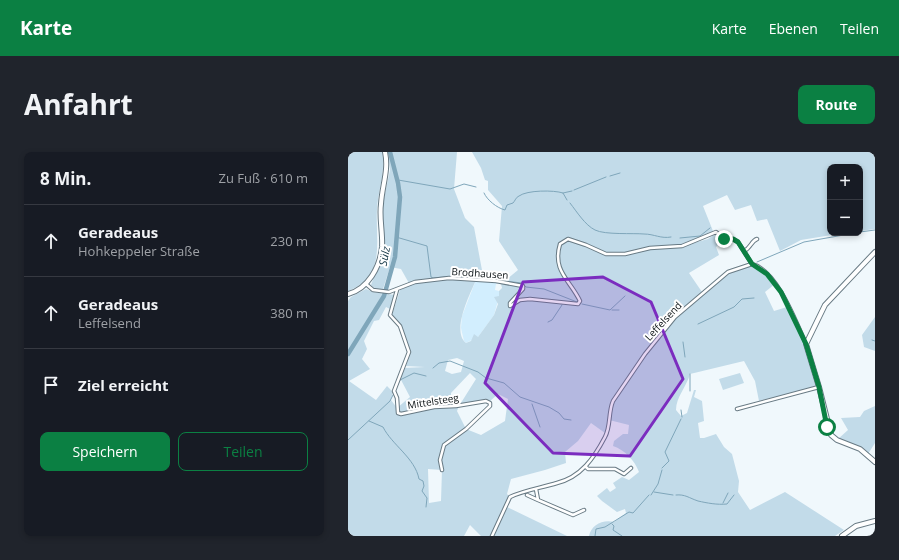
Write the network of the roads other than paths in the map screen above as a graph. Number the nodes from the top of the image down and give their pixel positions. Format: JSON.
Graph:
{"nodes":[{"id":1,"x":385,"y":152,"type":"edge"},
{"id":2,"x":757,"y":238,"type":"dead end"},
{"id":3,"x":744,"y":251,"type":"junction"},
{"id":4,"x":875,"y":252,"type":"edge"},
{"id":5,"x":752,"y":264,"type":"junction"},
{"id":6,"x":366,"y":284,"type":"junction"},
{"id":7,"x":397,"y":290,"type":"junction"},
{"id":8,"x":348,"y":294,"type":"edge"},
{"id":9,"x":806,"y":344,"type":"junction"},
{"id":10,"x":819,"y":387,"type":"junction"},
{"id":11,"x":737,"y":409,"type":"dead end"},
{"id":12,"x":875,"y":462,"type":"edge"},
{"id":13,"x":586,"y":467,"type":"junction"},
{"id":14,"x":631,"y":468,"type":"dead end"},
{"id":15,"x":442,"y":470,"type":"dead end"},
{"id":16,"x":536,"y":488,"type":"junction"},
{"id":17,"x":527,"y":495,"type":"dead end"},
{"id":18,"x":538,"y":500,"type":"junction"},
{"id":19,"x":584,"y":510,"type":"dead end"},
{"id":20,"x":875,"y":521,"type":"edge"},
{"id":21,"x":492,"y":536,"type":"edge"},
{"id":22,"x":842,"y":536,"type":"edge"}],
"edges":[{"from":1,"to":6,"type":"street"},
{"from":2,"to":3,"type":"street"},
{"from":3,"to":5,"type":"street"},
{"from":3,"to":7,"type":"street","name":"Brodhausen"},
{"from":4,"to":9,"type":"street"},
{"from":5,"to":9,"type":"street"},
{"from":5,"to":13,"type":"street","name":"Leffelsend"},
{"from":6,"to":7,"type":"street","name":"Brodhausen"},
{"from":6,"to":8,"type":"street"},
{"from":7,"to":15,"type":"street","name":"Mittelsteeg"},
{"from":9,"to":10,"type":"street"},
{"from":10,"to":11,"type":"street"},
{"from":10,"to":12,"type":"street"},
{"from":13,"to":14,"type":"street"},
{"from":13,"to":16,"type":"street"},
{"from":16,"to":18,"type":"street"},
{"from":16,"to":21,"type":"street"},
{"from":17,"to":18,"type":"street"},
{"from":18,"to":19,"type":"street"},
{"from":20,"to":22,"type":"street"}]}
